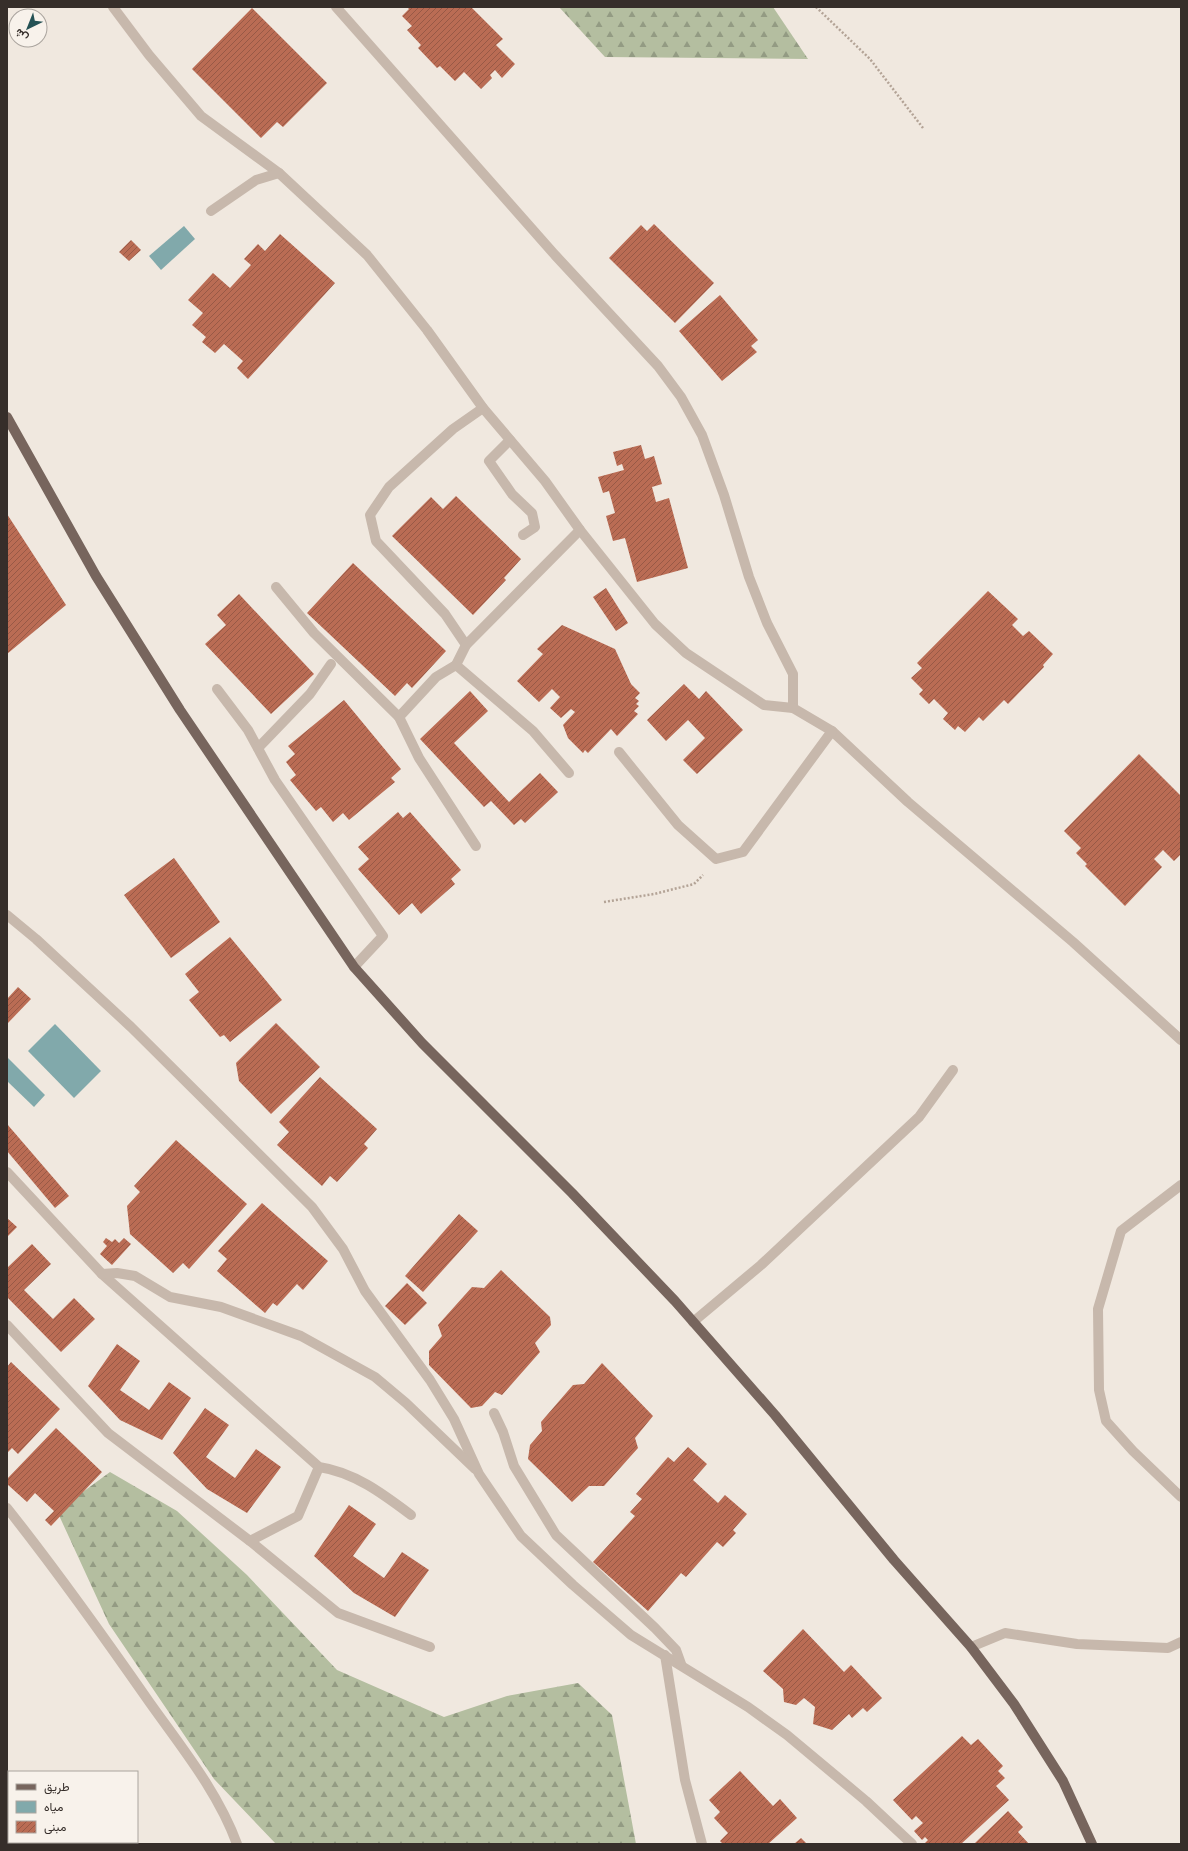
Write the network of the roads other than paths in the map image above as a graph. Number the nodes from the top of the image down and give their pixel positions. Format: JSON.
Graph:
{"nodes":[{"id":1,"x":113,"y":7,"type":"edge"},
{"id":2,"x":336,"y":7,"type":"edge"},
{"id":3,"x":279,"y":173,"type":"junction"},
{"id":4,"x":211,"y":211,"type":"dead end"},
{"id":5,"x":483,"y":408,"type":"junction"},
{"id":6,"x":7,"y":417,"type":"edge"},
{"id":7,"x":510,"y":440,"type":"junction"},
{"id":8,"x":580,"y":530,"type":"junction"},
{"id":9,"x":523,"y":535,"type":"dead end"},
{"id":10,"x":276,"y":587,"type":"dead end"},
{"id":11,"x":466,"y":645,"type":"junction"},
{"id":12,"x":331,"y":664,"type":"dead end"},
{"id":13,"x":456,"y":665,"type":"junction"},
{"id":14,"x":217,"y":689,"type":"dead end"},
{"id":15,"x":793,"y":708,"type":"junction"},
{"id":16,"x":399,"y":717,"type":"junction"},
{"id":17,"x":832,"y":730,"type":"junction"},
{"id":18,"x":258,"y":748,"type":"junction"},
{"id":19,"x":619,"y":752,"type":"dead end"},
{"id":20,"x":569,"y":773,"type":"dead end"},
{"id":21,"x":476,"y":846,"type":"dead end"},
{"id":22,"x":7,"y":915,"type":"edge"},
{"id":23,"x":354,"y":966,"type":"junction"},
{"id":24,"x":1181,"y":1040,"type":"edge"},
{"id":25,"x":953,"y":1070,"type":"dead end"},
{"id":26,"x":7,"y":1172,"type":"edge"},
{"id":27,"x":1181,"y":1184,"type":"edge"},
{"id":28,"x":102,"y":1274,"type":"junction"},
{"id":29,"x":693,"y":1322,"type":"junction"},
{"id":30,"x":7,"y":1325,"type":"edge"},
{"id":31,"x":494,"y":1413,"type":"dead end"},
{"id":32,"x":319,"y":1467,"type":"junction"},
{"id":33,"x":479,"y":1474,"type":"junction"},
{"id":34,"x":1181,"y":1497,"type":"edge"},
{"id":35,"x":7,"y":1508,"type":"edge"},
{"id":36,"x":411,"y":1515,"type":"dead end"},
{"id":37,"x":250,"y":1541,"type":"junction"},
{"id":38,"x":1181,"y":1642,"type":"edge"},
{"id":39,"x":430,"y":1647,"type":"dead end"},
{"id":40,"x":970,"y":1647,"type":"junction"},
{"id":41,"x":665,"y":1655,"type":"junction"},
{"id":42,"x":681,"y":1664,"type":"junction"},
{"id":43,"x":237,"y":1844,"type":"edge"},
{"id":44,"x":702,"y":1844,"type":"edge"},
{"id":45,"x":911,"y":1844,"type":"edge"},
{"id":46,"x":1092,"y":1844,"type":"edge"}],
"edges":[{"from":1,"to":3,"type":"street"},
{"from":2,"to":15,"type":"street"},
{"from":3,"to":4,"type":"street"},
{"from":3,"to":5,"type":"street"},
{"from":5,"to":7,"type":"street"},
{"from":5,"to":11,"type":"street"},
{"from":6,"to":23,"type":"main road"},
{"from":7,"to":8,"type":"street"},
{"from":7,"to":9,"type":"street"},
{"from":8,"to":11,"type":"street"},
{"from":8,"to":15,"type":"street"},
{"from":10,"to":16,"type":"street"},
{"from":11,"to":13,"type":"street"},
{"from":12,"to":18,"type":"street"},
{"from":13,"to":16,"type":"street"},
{"from":13,"to":20,"type":"street"},
{"from":14,"to":18,"type":"street"},
{"from":15,"to":17,"type":"street"},
{"from":16,"to":21,"type":"street"},
{"from":17,"to":19,"type":"street"},
{"from":17,"to":24,"type":"street"},
{"from":18,"to":23,"type":"street"},
{"from":22,"to":33,"type":"street"},
{"from":23,"to":29,"type":"main road"},
{"from":25,"to":29,"type":"street"},
{"from":26,"to":28,"type":"street"},
{"from":27,"to":34,"type":"street"},
{"from":28,"to":32,"type":"street"},
{"from":28,"to":33,"type":"street"},
{"from":29,"to":40,"type":"main road"},
{"from":30,"to":37,"type":"street"},
{"from":31,"to":42,"type":"street"},
{"from":32,"to":36,"type":"street"},
{"from":32,"to":37,"type":"street"},
{"from":33,"to":41,"type":"street"},
{"from":35,"to":43,"type":"street"},
{"from":37,"to":39,"type":"street"},
{"from":38,"to":40,"type":"street"},
{"from":40,"to":46,"type":"main road"},
{"from":41,"to":42,"type":"street"},
{"from":41,"to":44,"type":"street"},
{"from":42,"to":45,"type":"street"}]}
